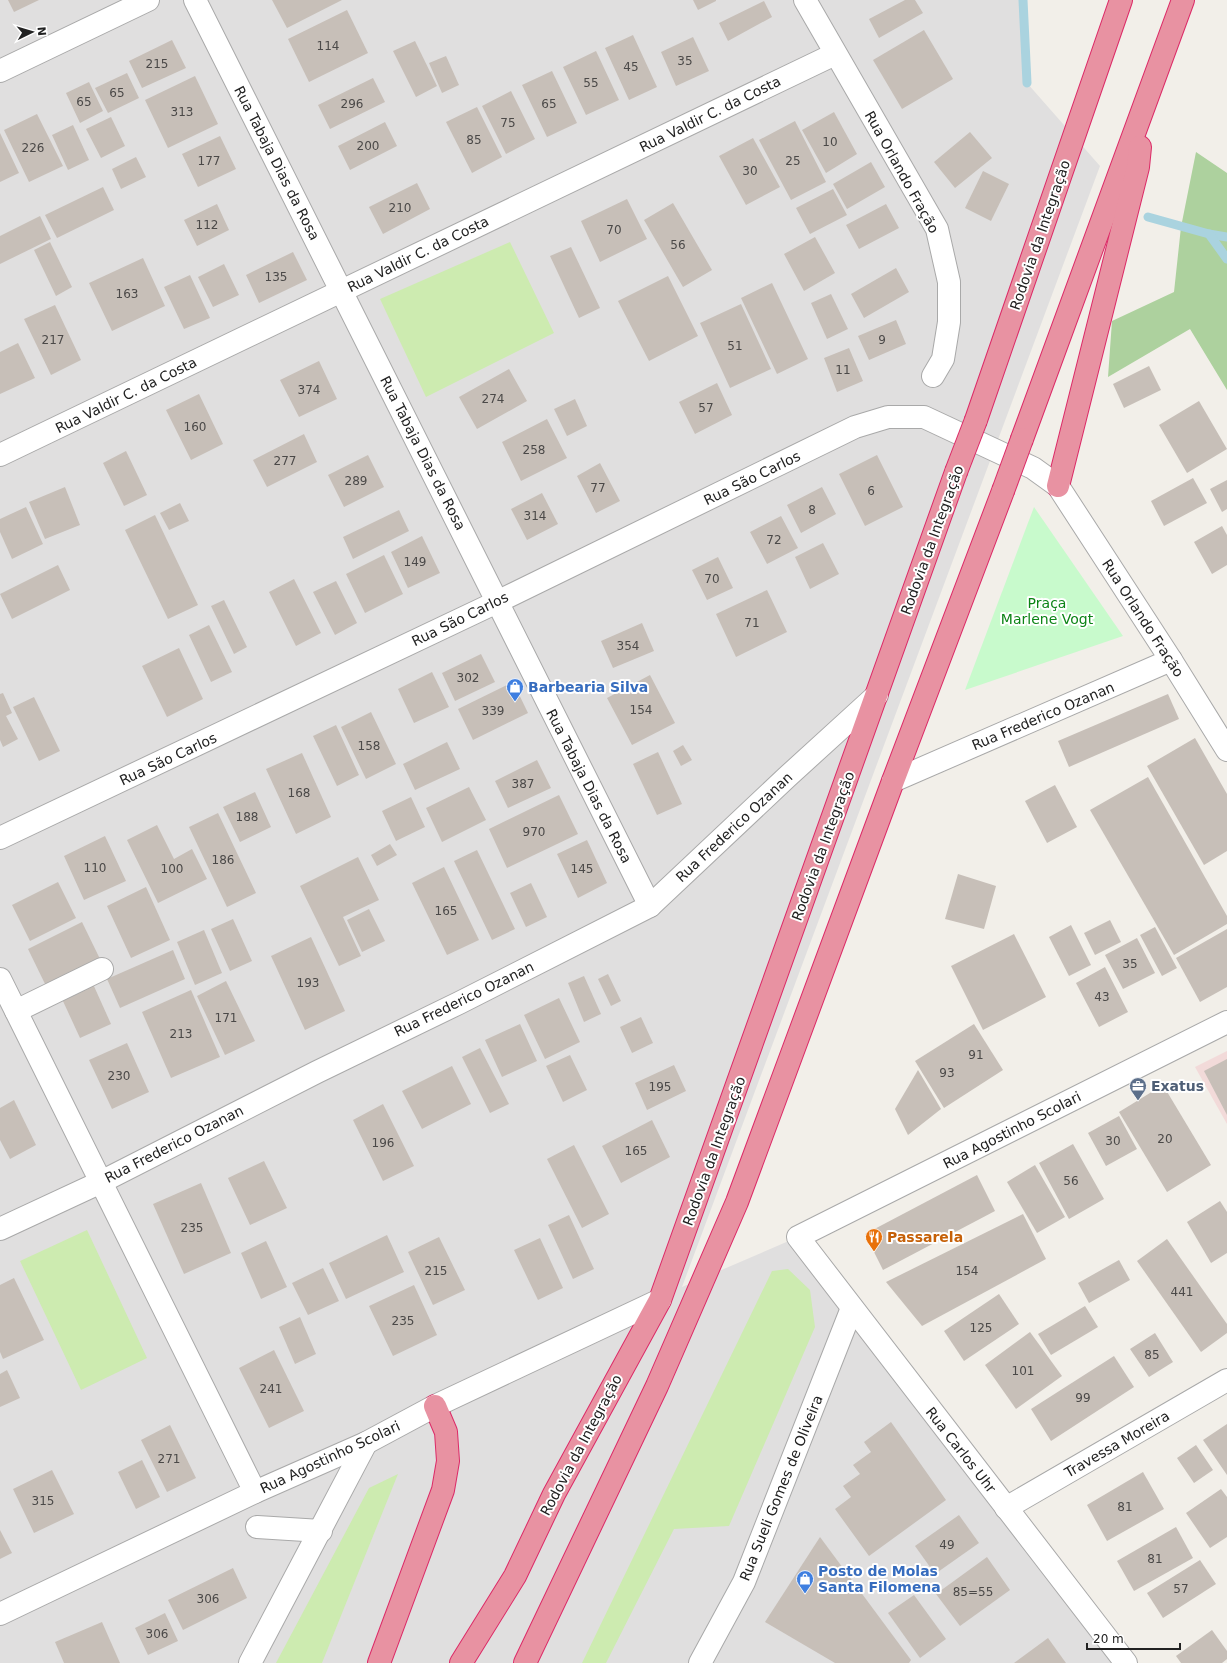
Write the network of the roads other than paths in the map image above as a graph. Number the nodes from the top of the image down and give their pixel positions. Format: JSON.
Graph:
{"nodes":[{"id":1,"x":148,"y":0,"type":"edge"},
{"id":2,"x":195,"y":0,"type":"edge"},
{"id":3,"x":804,"y":0,"type":"edge"},
{"id":4,"x":1121,"y":0,"type":"edge"},
{"id":5,"x":1183,"y":0,"type":"edge"},
{"id":6,"x":835,"y":54,"type":"junction"},
{"id":7,"x":0,"y":71,"type":"edge"},
{"id":8,"x":1146,"y":103,"type":"junction"},
{"id":9,"x":342,"y":291,"type":"junction"},
{"id":10,"x":938,"y":367,"type":"dead end"},
{"id":11,"x":0,"y":455,"type":"edge"},
{"id":12,"x":1058,"y":486,"type":"junction"},
{"id":13,"x":497,"y":602,"type":"junction"},
{"id":14,"x":1171,"y":660,"type":"junction"},
{"id":15,"x":876,"y":696,"type":"junction"},
{"id":16,"x":1227,"y":750,"type":"edge"},
{"id":17,"x":893,"y":781,"type":"junction"},
{"id":18,"x":0,"y":838,"type":"edge"},
{"id":19,"x":650,"y":906,"type":"junction"},
{"id":20,"x":102,"y":969,"type":"dead end"},
{"id":21,"x":0,"y":979,"type":"edge"},
{"id":22,"x":16,"y":1011,"type":"junction"},
{"id":23,"x":1227,"y":1022,"type":"edge"},
{"id":24,"x":101,"y":1182,"type":"junction"},
{"id":25,"x":0,"y":1229,"type":"edge"},
{"id":26,"x":798,"y":1237,"type":"joint"},
{"id":27,"x":660,"y":1300,"type":"junction"},
{"id":28,"x":852,"y":1308,"type":"junction"},
{"id":29,"x":1227,"y":1380,"type":"edge"},
{"id":30,"x":435,"y":1406,"type":"junction"},
{"id":31,"x":366,"y":1443,"type":"junction"},
{"id":32,"x":255,"y":1492,"type":"junction"},
{"id":33,"x":1006,"y":1508,"type":"junction"},
{"id":34,"x":257,"y":1527,"type":"dead end"},
{"id":35,"x":321,"y":1531,"type":"junction"},
{"id":36,"x":0,"y":1614,"type":"edge"},
{"id":37,"x":250,"y":1663,"type":"edge"},
{"id":38,"x":379,"y":1663,"type":"edge"},
{"id":39,"x":461,"y":1663,"type":"edge"},
{"id":40,"x":525,"y":1663,"type":"edge"},
{"id":41,"x":700,"y":1663,"type":"edge"},
{"id":42,"x":1126,"y":1663,"type":"edge"}],
"edges":[{"from":1,"to":7,"type":"street"},
{"from":2,"to":9,"type":"street","name":"Rua Tabaja Dias da Rosa"},
{"from":3,"to":6,"type":"street","name":"Rua Orlando Fração"},
{"from":4,"to":15,"type":"highway","name":"Rodovia da Integração","bridge":true},
{"from":5,"to":8,"type":"highway"},
{"from":6,"to":9,"type":"street","name":"Rua Valdir C. da Costa"},
{"from":6,"to":10,"type":"street","name":"Rua Orlando Fração"},
{"from":8,"to":12,"type":"highway"},
{"from":8,"to":17,"type":"highway","bridge":true},
{"from":9,"to":11,"type":"street","name":"Rua Valdir C. da Costa"},
{"from":9,"to":13,"type":"street","name":"Rua Tabaja Dias da Rosa"},
{"from":12,"to":13,"type":"street","name":"Rua São Carlos"},
{"from":12,"to":14,"type":"street","name":"Rua Orlando Fração"},
{"from":13,"to":18,"type":"street","name":"Rua São Carlos"},
{"from":13,"to":19,"type":"street","name":"Rua Tabaja Dias da Rosa"},
{"from":14,"to":16,"type":"street","name":"Rua Orlando Fração"},
{"from":14,"to":17,"type":"street","name":"Rua Frederico Ozanan"},
{"from":15,"to":19,"type":"street","name":"Rua Frederico Ozanan"},
{"from":15,"to":27,"type":"highway","name":"Rodovia da Integração"},
{"from":17,"to":40,"type":"highway"},
{"from":19,"to":24,"type":"street","name":"Rua Frederico Ozanan"},
{"from":20,"to":22,"type":"street"},
{"from":21,"to":22,"type":"street"},
{"from":22,"to":24,"type":"street"},
{"from":23,"to":26,"type":"street","name":"Rua Agostinho Scolari"},
{"from":24,"to":25,"type":"street","name":"Rua Frederico Ozanan"},
{"from":24,"to":32,"type":"street"},
{"from":26,"to":28,"type":"street","name":"Rua Carlos Uhr"},
{"from":27,"to":30,"type":"street","name":"Rua Agostinho Scolari"},
{"from":27,"to":39,"type":"highway","name":"Rodovia da Integração"},
{"from":28,"to":33,"type":"street","name":"Rua Carlos Uhr"},
{"from":28,"to":41,"type":"street","name":"Rua Sueli Gomes de Oliveira"},
{"from":29,"to":33,"type":"street","name":"Travessa Moreira"},
{"from":30,"to":31,"type":"street","name":"Rua Agostinho Scolari"},
{"from":30,"to":38,"type":"highway"},
{"from":31,"to":32,"type":"street","name":"Rua Agostinho Scolari"},
{"from":31,"to":35,"type":"street"},
{"from":32,"to":36,"type":"street","name":"Rua Agostinho Scolari"},
{"from":33,"to":42,"type":"street","name":"Rua Carlos Uhr"},
{"from":34,"to":35,"type":"street"},
{"from":35,"to":37,"type":"street"}]}
